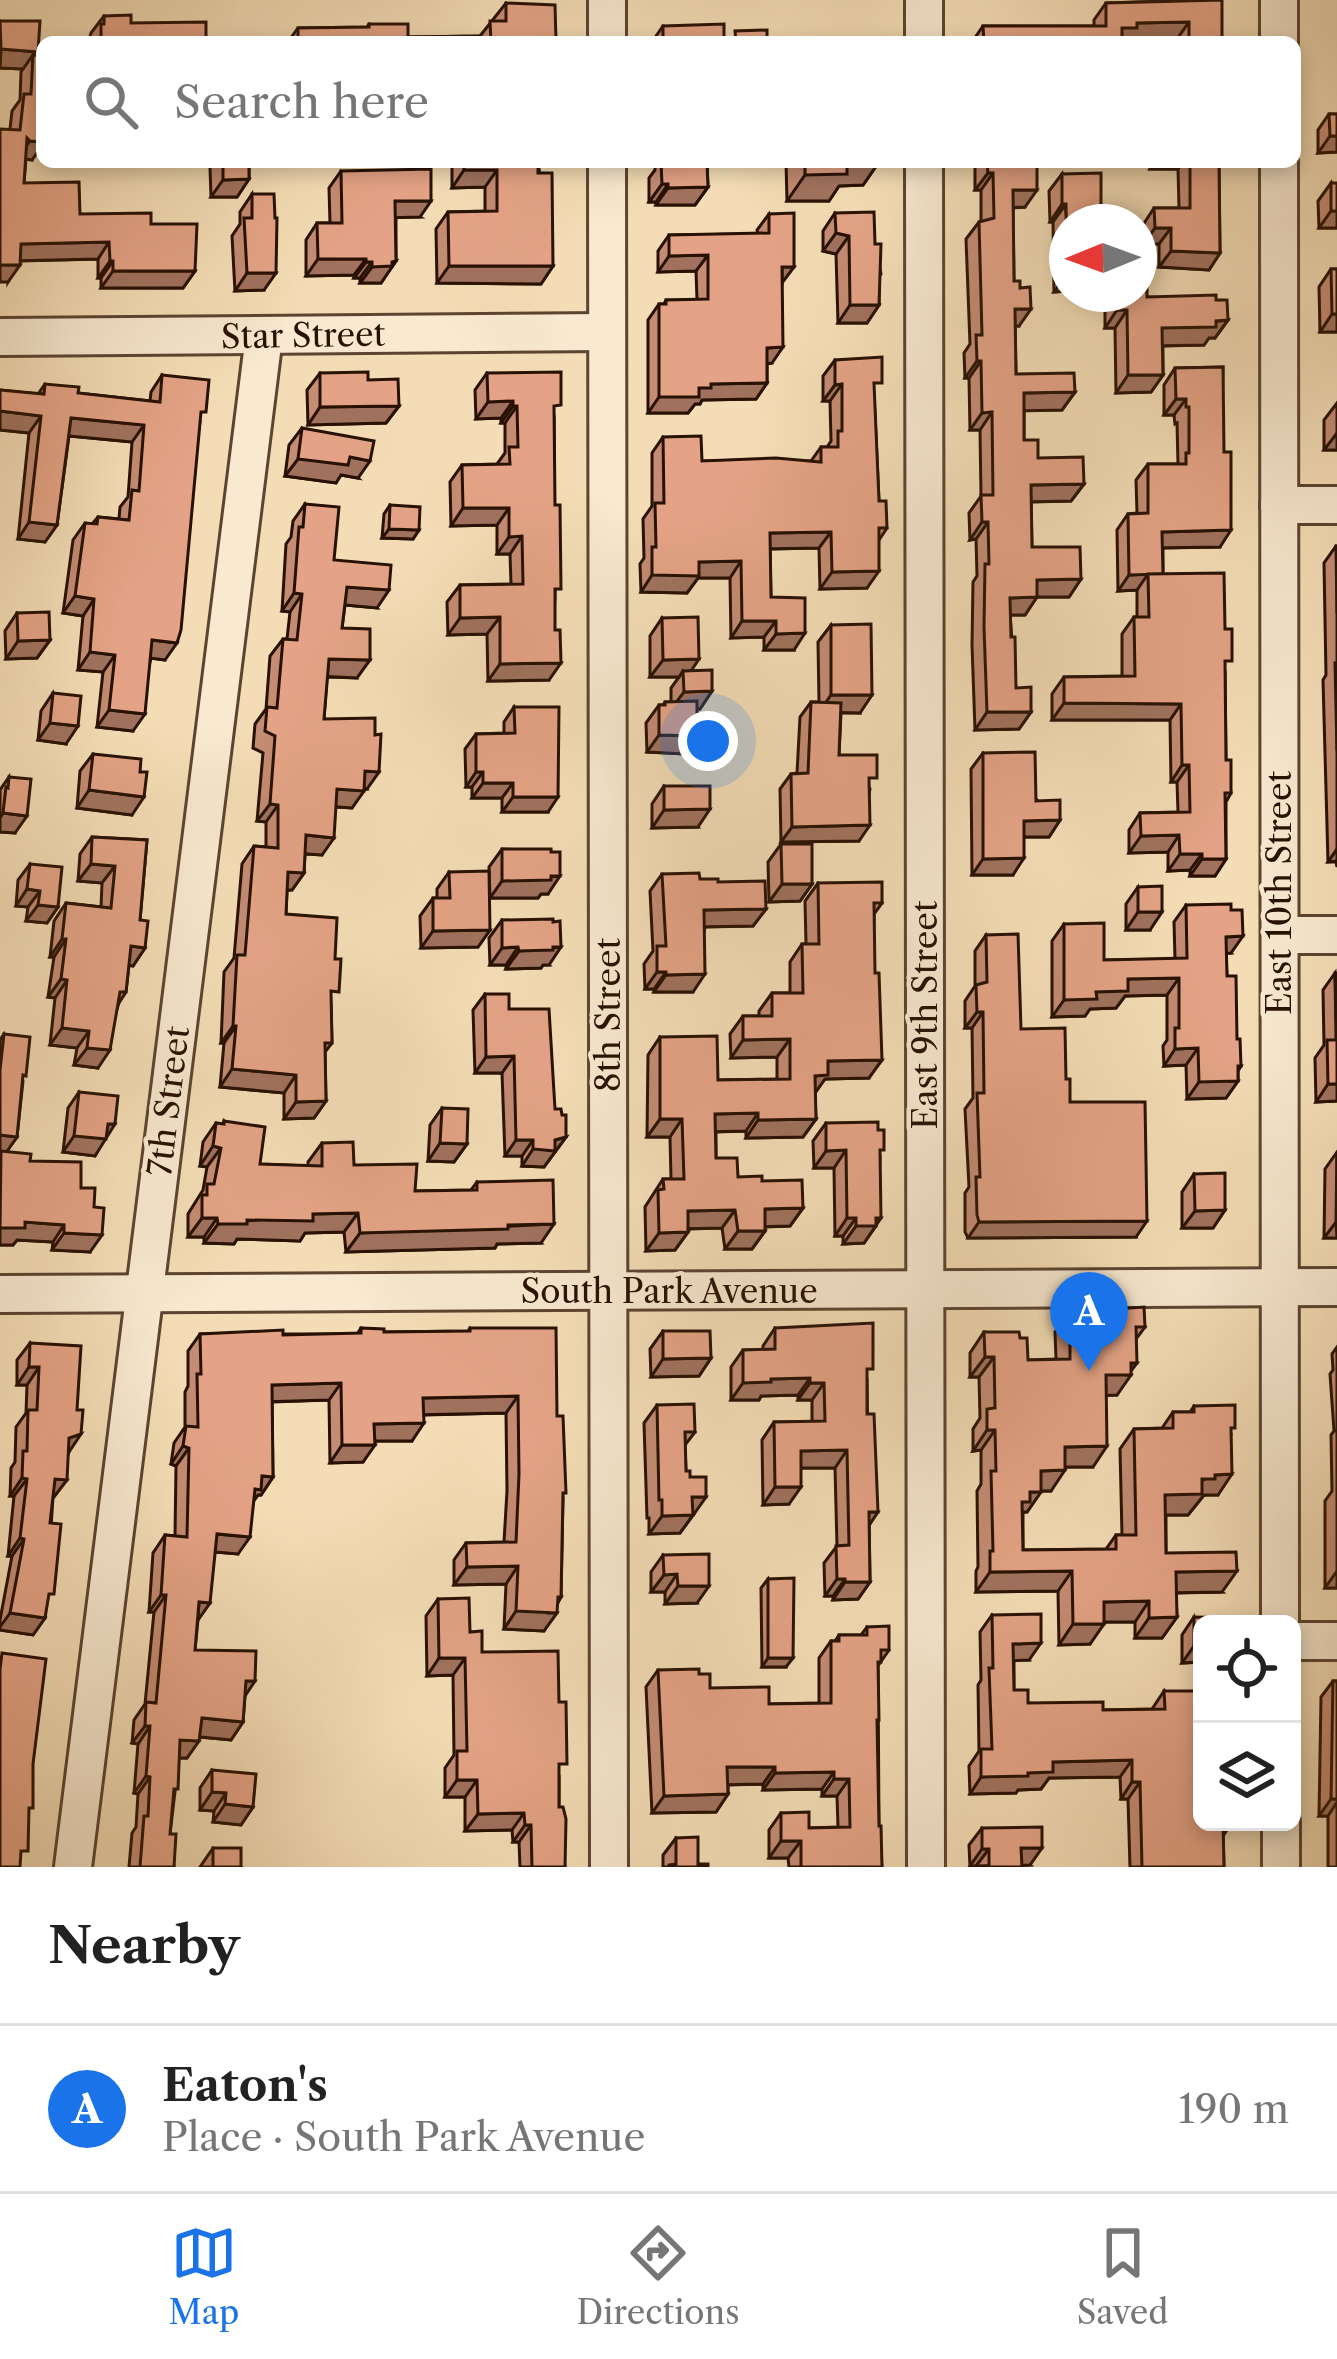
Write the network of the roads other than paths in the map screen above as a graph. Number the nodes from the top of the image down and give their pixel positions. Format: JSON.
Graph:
{"nodes":[{"id":1,"x":607,"y":0,"type":"edge"},
{"id":2,"x":924,"y":0,"type":"edge"},
{"id":3,"x":1279,"y":0,"type":"edge"},
{"id":4,"x":607,"y":36,"type":"edge"},
{"id":5,"x":924,"y":36,"type":"edge"},
{"id":6,"x":1279,"y":36,"type":"edge"},
{"id":7,"x":607,"y":168,"type":"edge"},
{"id":8,"x":924,"y":168,"type":"edge"},
{"id":9,"x":1279,"y":168,"type":"edge"},
{"id":10,"x":607,"y":332,"type":"junction"},
{"id":11,"x":264,"y":336,"type":"junction"},
{"id":12,"x":0,"y":337,"type":"edge"},
{"id":13,"x":1279,"y":505,"type":"junction"},
{"id":14,"x":1337,"y":505,"type":"edge"},
{"id":15,"x":1337,"y":934,"type":"edge"},
{"id":16,"x":1280,"y":935,"type":"junction"},
{"id":17,"x":1280,"y":1287,"type":"junction"},
{"id":18,"x":1337,"y":1287,"type":"edge"},
{"id":19,"x":926,"y":1290,"type":"junction"},
{"id":20,"x":608,"y":1292,"type":"junction"},
{"id":21,"x":0,"y":1294,"type":"edge"},
{"id":22,"x":144,"y":1295,"type":"junction"},
{"id":23,"x":1280,"y":1615,"type":"edge"},
{"id":24,"x":1301,"y":1641,"type":"edge"},
{"id":25,"x":1337,"y":1641,"type":"edge"},
{"id":26,"x":1281,"y":1831,"type":"edge"},
{"id":27,"x":73,"y":1867,"type":"edge"},
{"id":28,"x":609,"y":1867,"type":"edge"},
{"id":29,"x":926,"y":1867,"type":"edge"},
{"id":30,"x":1281,"y":1867,"type":"edge"}],
"edges":[{"from":1,"to":4,"type":"street"},
{"from":2,"to":5,"type":"street"},
{"from":3,"to":6,"type":"street"},
{"from":7,"to":10,"type":"street","name":"8th Street"},
{"from":8,"to":19,"type":"street","name":"East 9th Street"},
{"from":9,"to":13,"type":"street","name":"East 10th Street"},
{"from":10,"to":11,"type":"street","name":"Star Street"},
{"from":10,"to":20,"type":"street","name":"8th Street"},
{"from":11,"to":12,"type":"street","name":"Star Street"},
{"from":11,"to":22,"type":"street","name":"7th Street"},
{"from":13,"to":14,"type":"street"},
{"from":13,"to":16,"type":"street","name":"East 10th Street"},
{"from":15,"to":16,"type":"street"},
{"from":16,"to":17,"type":"street","name":"East 10th Street"},
{"from":17,"to":18,"type":"street","name":"South Park Avenue"},
{"from":17,"to":19,"type":"street","name":"South Park Avenue"},
{"from":17,"to":23,"type":"street","name":"East 10th Street"},
{"from":19,"to":20,"type":"street","name":"South Park Avenue"},
{"from":19,"to":29,"type":"street","name":"East 9th Street"},
{"from":20,"to":22,"type":"street","name":"South Park Avenue"},
{"from":20,"to":28,"type":"street","name":"8th Street"},
{"from":21,"to":22,"type":"street","name":"South Park Avenue"},
{"from":22,"to":27,"type":"street","name":"7th Street"},
{"from":24,"to":25,"type":"street"},
{"from":26,"to":30,"type":"street"}]}
